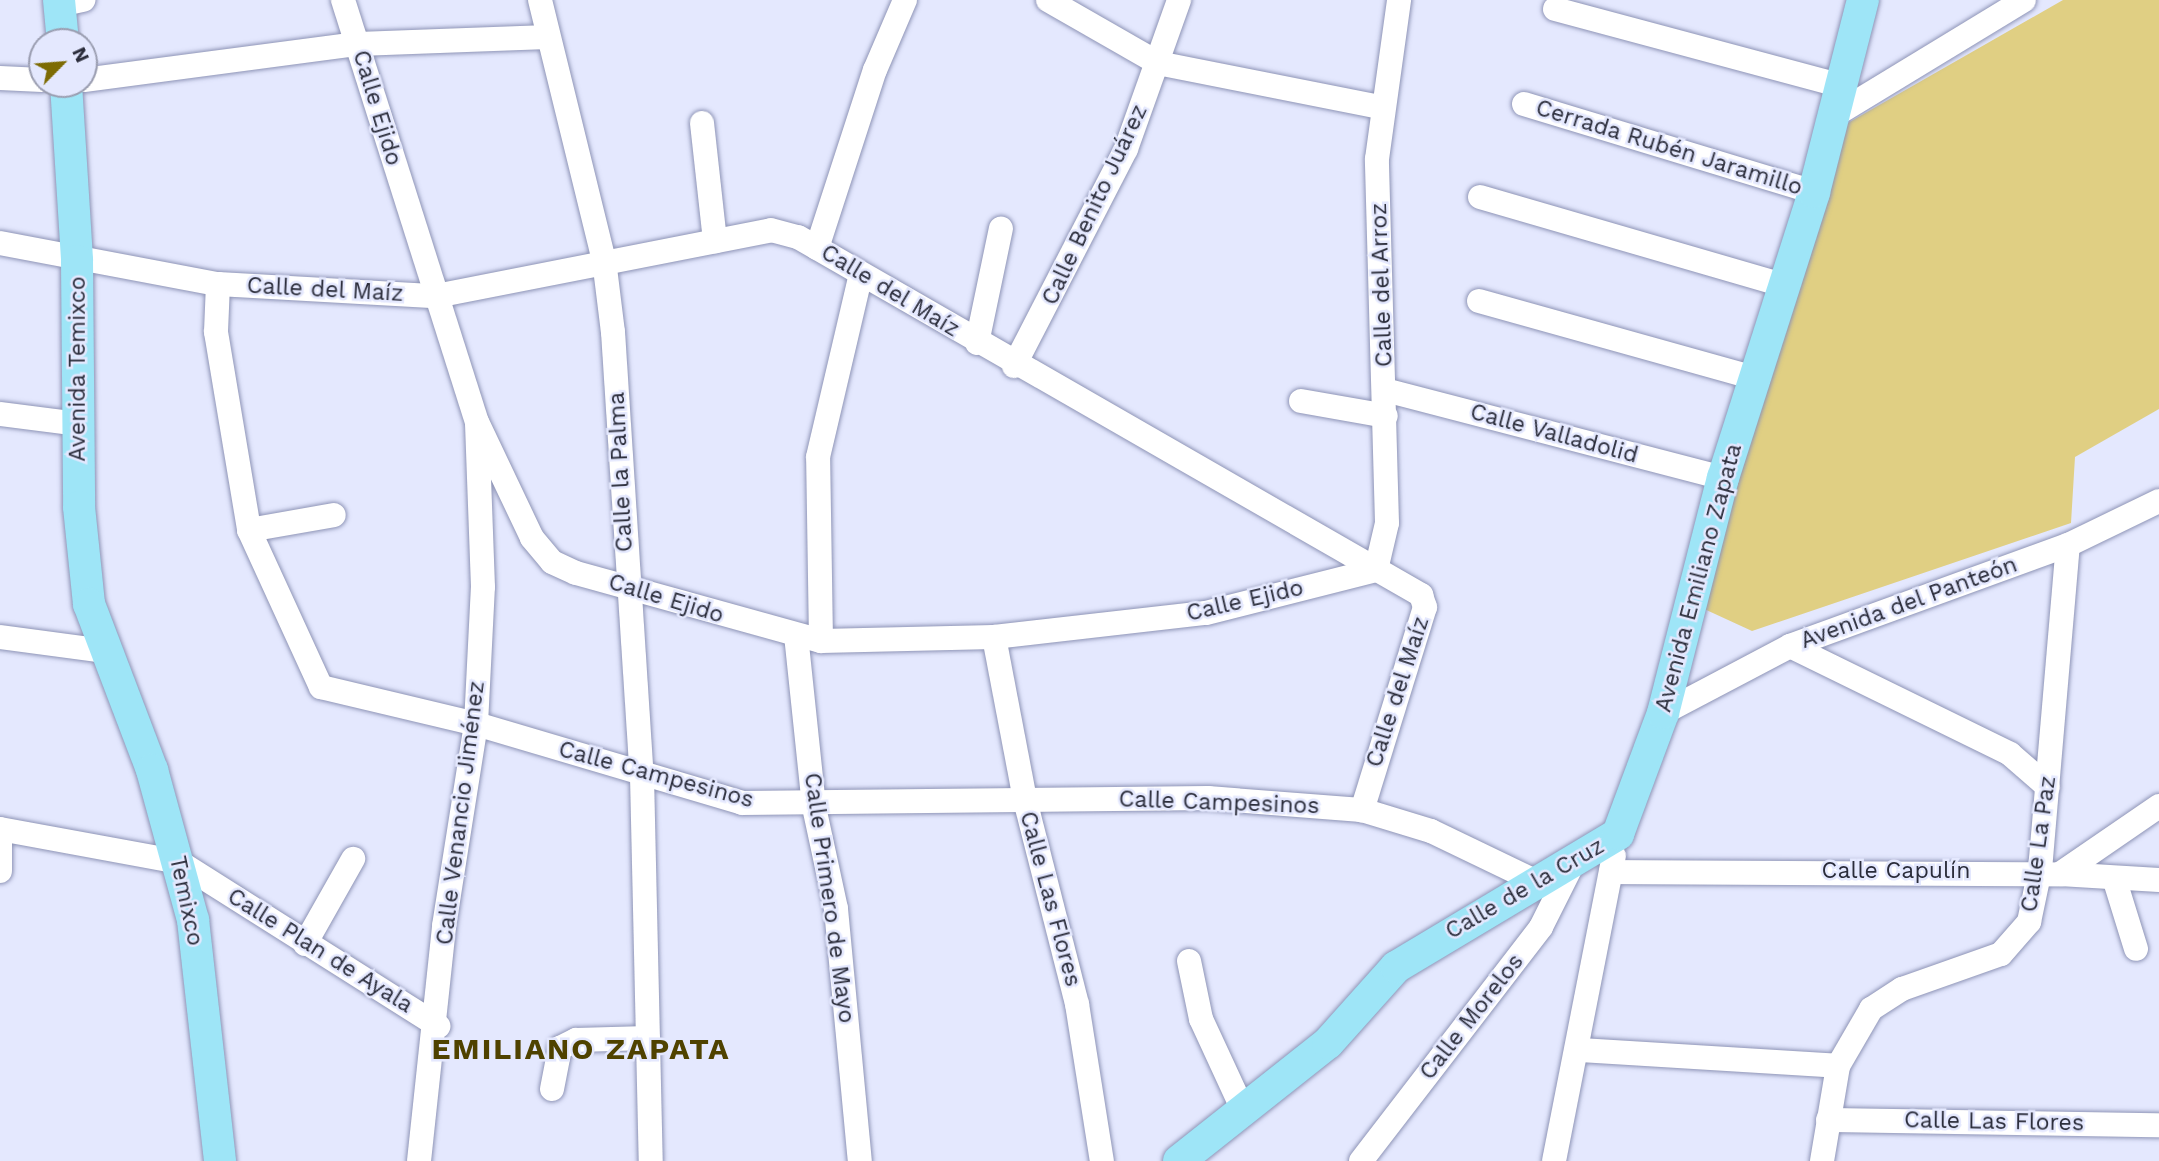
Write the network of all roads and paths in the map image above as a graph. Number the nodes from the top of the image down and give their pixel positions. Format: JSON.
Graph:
{"nodes":[{"id":1,"x":343,"y":0,"type":"edge"},
{"id":2,"x":540,"y":0,"type":"edge"},
{"id":3,"x":905,"y":0,"type":"edge"},
{"id":4,"x":1048,"y":0,"type":"edge"},
{"id":5,"x":1180,"y":0,"type":"edge"},
{"id":6,"x":1399,"y":0,"type":"edge"},
{"id":7,"x":1863,"y":0,"type":"edge"},
{"id":8,"x":67,"y":2,"type":"edge"},
{"id":9,"x":2012,"y":3,"type":"edge"},
{"id":10,"x":1555,"y":9,"type":"dead end"},
{"id":11,"x":64,"y":28,"type":"edge"},
{"id":12,"x":548,"y":37,"type":"junction"},
{"id":13,"x":358,"y":44,"type":"junction"},
{"id":14,"x":1158,"y":63,"type":"junction"},
{"id":15,"x":98,"y":77,"type":"edge"},
{"id":16,"x":0,"y":78,"type":"edge"},
{"id":17,"x":28,"y":79,"type":"edge"},
{"id":18,"x":67,"y":98,"type":"edge"},
{"id":19,"x":1837,"y":100,"type":"junction"},
{"id":20,"x":1524,"y":104,"type":"dead end"},
{"id":21,"x":1381,"y":107,"type":"junction"},
{"id":22,"x":702,"y":123,"type":"dead end"},
{"id":23,"x":1814,"y":192,"type":"junction"},
{"id":24,"x":1480,"y":197,"type":"dead end"},
{"id":25,"x":1001,"y":228,"type":"dead end"},
{"id":26,"x":715,"y":241,"type":"junction"},
{"id":27,"x":0,"y":243,"type":"edge"},
{"id":28,"x":817,"y":248,"type":"junction"},
{"id":29,"x":604,"y":260,"type":"junction"},
{"id":30,"x":77,"y":261,"type":"junction"},
{"id":31,"x":860,"y":278,"type":"junction"},
{"id":32,"x":218,"y":284,"type":"junction"},
{"id":33,"x":1786,"y":286,"type":"junction"},
{"id":34,"x":436,"y":296,"type":"junction"},
{"id":35,"x":1479,"y":301,"type":"dead end"},
{"id":36,"x":977,"y":343,"type":"junction"},
{"id":37,"x":1014,"y":366,"type":"junction"},
{"id":38,"x":1758,"y":379,"type":"junction"},
{"id":39,"x":1385,"y":390,"type":"junction"},
{"id":40,"x":1301,"y":401,"type":"dead end"},
{"id":41,"x":0,"y":414,"type":"edge"},
{"id":42,"x":1386,"y":416,"type":"junction"},
{"id":43,"x":477,"y":422,"type":"junction"},
{"id":44,"x":79,"y":424,"type":"junction"},
{"id":45,"x":1723,"y":478,"type":"junction"},
{"id":46,"x":2159,"y":501,"type":"edge"},
{"id":47,"x":334,"y":515,"type":"dead end"},
{"id":48,"x":249,"y":530,"type":"junction"},
{"id":49,"x":2068,"y":545,"type":"junction"},
{"id":50,"x":1376,"y":570,"type":"junction"},
{"id":51,"x":628,"y":586,"type":"junction"},
{"id":52,"x":796,"y":635,"type":"junction"},
{"id":53,"x":0,"y":637,"type":"edge"},
{"id":54,"x":994,"y":637,"type":"junction"},
{"id":55,"x":821,"y":641,"type":"junction"},
{"id":56,"x":1790,"y":646,"type":"junction"},
{"id":57,"x":105,"y":651,"type":"junction"},
{"id":58,"x":1663,"y":713,"type":"junction"},
{"id":59,"x":476,"y":724,"type":"junction"},
{"id":60,"x":642,"y":776,"type":"junction"},
{"id":61,"x":2048,"y":787,"type":"junction"},
{"id":62,"x":1024,"y":800,"type":"junction"},
{"id":63,"x":2159,"y":806,"type":"edge"},
{"id":64,"x":814,"y":807,"type":"junction"},
{"id":65,"x":1362,"y":810,"type":"junction"},
{"id":66,"x":0,"y":829,"type":"edge"},
{"id":67,"x":1618,"y":834,"type":"junction"},
{"id":68,"x":353,"y":859,"type":"dead end"},
{"id":69,"x":179,"y":862,"type":"junction"},
{"id":70,"x":1572,"y":865,"type":"junction"},
{"id":71,"x":0,"y":871,"type":"edge"},
{"id":72,"x":1611,"y":872,"type":"junction"},
{"id":73,"x":2050,"y":872,"type":"junction"},
{"id":74,"x":1533,"y":880,"type":"junction"},
{"id":75,"x":2159,"y":880,"type":"edge"},
{"id":76,"x":2115,"y":881,"type":"junction"},
{"id":77,"x":305,"y":944,"type":"junction"},
{"id":78,"x":2136,"y":948,"type":"dead end"},
{"id":79,"x":1189,"y":961,"type":"dead end"},
{"id":80,"x":438,"y":1026,"type":"junction"},
{"id":81,"x":648,"y":1038,"type":"junction"},
{"id":82,"x":1580,"y":1050,"type":"junction"},
{"id":83,"x":1838,"y":1066,"type":"junction"},
{"id":84,"x":552,"y":1088,"type":"dead end"},
{"id":85,"x":1244,"y":1112,"type":"junction"},
{"id":86,"x":1828,"y":1120,"type":"junction"},
{"id":87,"x":2159,"y":1125,"type":"edge"},
{"id":88,"x":220,"y":1161,"type":"edge"},
{"id":89,"x":419,"y":1161,"type":"edge"},
{"id":90,"x":650,"y":1161,"type":"edge"},
{"id":91,"x":860,"y":1161,"type":"edge"},
{"id":92,"x":1102,"y":1161,"type":"edge"},
{"id":93,"x":1179,"y":1161,"type":"edge"},
{"id":94,"x":1361,"y":1161,"type":"edge"},
{"id":95,"x":1554,"y":1161,"type":"edge"},
{"id":96,"x":1822,"y":1161,"type":"edge"}],
"edges":[{"from":1,"to":13,"type":"street","name":"Calle Ejido"},
{"from":2,"to":12,"type":"street","name":"Calle la Palma"},
{"from":3,"to":28,"type":"street"},
{"from":4,"to":14,"type":"street"},
{"from":5,"to":14,"type":"street","name":"Calle Benito Juárez"},
{"from":6,"to":21,"type":"street","name":"Calle del Arroz"},
{"from":7,"to":19,"type":"main road","name":"Avenida Emiliano Zapata"},
{"from":8,"to":11,"type":"main road"},
{"from":9,"to":19,"type":"street"},
{"from":10,"to":19,"type":"street"},
{"from":12,"to":13,"type":"street"},
{"from":12,"to":29,"type":"street","name":"Calle la Palma"},
{"from":13,"to":15,"type":"street"},
{"from":13,"to":34,"type":"street","name":"Calle Ejido"},
{"from":14,"to":21,"type":"street"},
{"from":14,"to":37,"type":"street","name":"Calle Benito Juárez"},
{"from":16,"to":17,"type":"street"},
{"from":18,"to":30,"type":"main road","name":"Avenida Temixco"},
{"from":19,"to":23,"type":"main road","name":"Avenida Emiliano Zapata"},
{"from":20,"to":23,"type":"street","name":"Cerrada Rubén Jaramillo"},
{"from":21,"to":39,"type":"street","name":"Calle del Arroz"},
{"from":22,"to":26,"type":"street"},
{"from":23,"to":33,"type":"main road","name":"Avenida Emiliano Zapata"},
{"from":24,"to":33,"type":"street"},
{"from":25,"to":36,"type":"street"},
{"from":26,"to":28,"type":"street","name":"Calle del Maíz"},
{"from":26,"to":29,"type":"street","name":"Calle del Maíz"},
{"from":27,"to":30,"type":"street","name":"Calle del Maíz"},
{"from":28,"to":31,"type":"street","name":"Calle del Maíz"},
{"from":29,"to":34,"type":"street","name":"Calle del Maíz"},
{"from":29,"to":51,"type":"street","name":"Calle la Palma"},
{"from":30,"to":32,"type":"street","name":"Calle del Maíz"},
{"from":30,"to":44,"type":"main road","name":"Avenida Temixco"},
{"from":31,"to":36,"type":"street","name":"Calle del Maíz"},
{"from":31,"to":55,"type":"street"},
{"from":32,"to":34,"type":"street","name":"Calle del Maíz"},
{"from":32,"to":48,"type":"street","name":"Calle Campesinos"},
{"from":33,"to":38,"type":"main road","name":"Avenida Emiliano Zapata"},
{"from":34,"to":43,"type":"street","name":"Calle Ejido"},
{"from":35,"to":38,"type":"street"},
{"from":36,"to":37,"type":"street","name":"Calle del Maíz"},
{"from":37,"to":50,"type":"street","name":"Calle del Maíz"},
{"from":38,"to":45,"type":"main road","name":"Avenida Emiliano Zapata"},
{"from":39,"to":42,"type":"street","name":"Calle del Arroz"},
{"from":39,"to":45,"type":"street","name":"Calle Valladolid"},
{"from":40,"to":42,"type":"street"},
{"from":41,"to":44,"type":"street"},
{"from":42,"to":50,"type":"street","name":"Calle del Arroz"},
{"from":43,"to":51,"type":"street","name":"Calle Ejido"},
{"from":43,"to":59,"type":"street","name":"Calle Venancio Jiménez"},
{"from":44,"to":57,"type":"main road","name":"Avenida Temixco"},
{"from":45,"to":58,"type":"main road","name":"Avenida Emiliano Zapata"},
{"from":46,"to":49,"type":"street","name":"Avenida del Panteón"},
{"from":47,"to":48,"type":"street"},
{"from":48,"to":59,"type":"street","name":"Calle Campesinos"},
{"from":49,"to":56,"type":"street","name":"Avenida del Panteón"},
{"from":49,"to":61,"type":"street","name":"Calle La Paz"},
{"from":50,"to":54,"type":"street","name":"Calle Ejido"},
{"from":50,"to":65,"type":"street","name":"Calle del Maíz"},
{"from":51,"to":52,"type":"street","name":"Calle Ejido"},
{"from":51,"to":60,"type":"street","name":"Calle la Palma"},
{"from":52,"to":55,"type":"street","name":"Calle Ejido"},
{"from":52,"to":64,"type":"street","name":"Calle Primero de Mayo"},
{"from":53,"to":57,"type":"street"},
{"from":54,"to":55,"type":"street","name":"Calle Ejido"},
{"from":54,"to":62,"type":"street","name":"Calle Las Flores"},
{"from":56,"to":58,"type":"street","name":"Avenida del Panteón"},
{"from":56,"to":61,"type":"street"},
{"from":57,"to":69,"type":"main road","name":"Temixco"},
{"from":58,"to":67,"type":"main road","name":"Avenida Emiliano Zapata"},
{"from":59,"to":60,"type":"street","name":"Calle Campesinos"},
{"from":59,"to":80,"type":"street","name":"Calle Venancio Jiménez"},
{"from":60,"to":64,"type":"street","name":"Calle Campesinos"},
{"from":60,"to":81,"type":"street","name":"Calle la Palma"},
{"from":61,"to":73,"type":"street","name":"Calle La Paz"},
{"from":62,"to":64,"type":"street","name":"Calle Campesinos"},
{"from":62,"to":65,"type":"street","name":"Calle Campesinos"},
{"from":62,"to":92,"type":"street","name":"Calle Las Flores"},
{"from":63,"to":73,"type":"street"},
{"from":64,"to":91,"type":"street","name":"Calle Primero de Mayo"},
{"from":65,"to":74,"type":"street","name":"Calle Campesinos"},
{"from":66,"to":69,"type":"street","name":"Calle Plan de Ayala"},
{"from":66,"to":71,"type":"street"},
{"from":67,"to":70,"type":"main road","name":"Calle de la Cruz"},
{"from":67,"to":72,"type":"street","name":"Avenida Emiliano Zapata"},
{"from":68,"to":77,"type":"street"},
{"from":69,"to":77,"type":"street","name":"Calle Plan de Ayala"},
{"from":69,"to":88,"type":"main road","name":"Temixco"},
{"from":70,"to":74,"type":"main road","name":"Calle de la Cruz"},
{"from":70,"to":94,"type":"street","name":"Calle Morelos"},
{"from":72,"to":73,"type":"street","name":"Calle Capulín"},
{"from":72,"to":82,"type":"street","name":"Avenida Emiliano Zapata"},
{"from":73,"to":76,"type":"street","name":"Calle Capulín"},
{"from":73,"to":83,"type":"street","name":"Calle La Paz"},
{"from":74,"to":85,"type":"main road","name":"Calle de la Cruz"},
{"from":75,"to":76,"type":"street","name":"Calle Capulín"},
{"from":76,"to":78,"type":"street"},
{"from":77,"to":80,"type":"street","name":"Calle Plan de Ayala"},
{"from":79,"to":85,"type":"street"},
{"from":80,"to":89,"type":"street","name":"Calle Venancio Jiménez"},
{"from":81,"to":84,"type":"street"},
{"from":81,"to":90,"type":"street","name":"Calle la Palma"},
{"from":82,"to":83,"type":"street"},
{"from":82,"to":95,"type":"street","name":"Avenida Emiliano Zapata"},
{"from":83,"to":86,"type":"street","name":"Calle La Paz"},
{"from":85,"to":93,"type":"main road","name":"Calle de la Cruz"},
{"from":86,"to":87,"type":"street","name":"Calle Las Flores"},
{"from":86,"to":96,"type":"street","name":"Calle La Paz"}]}
